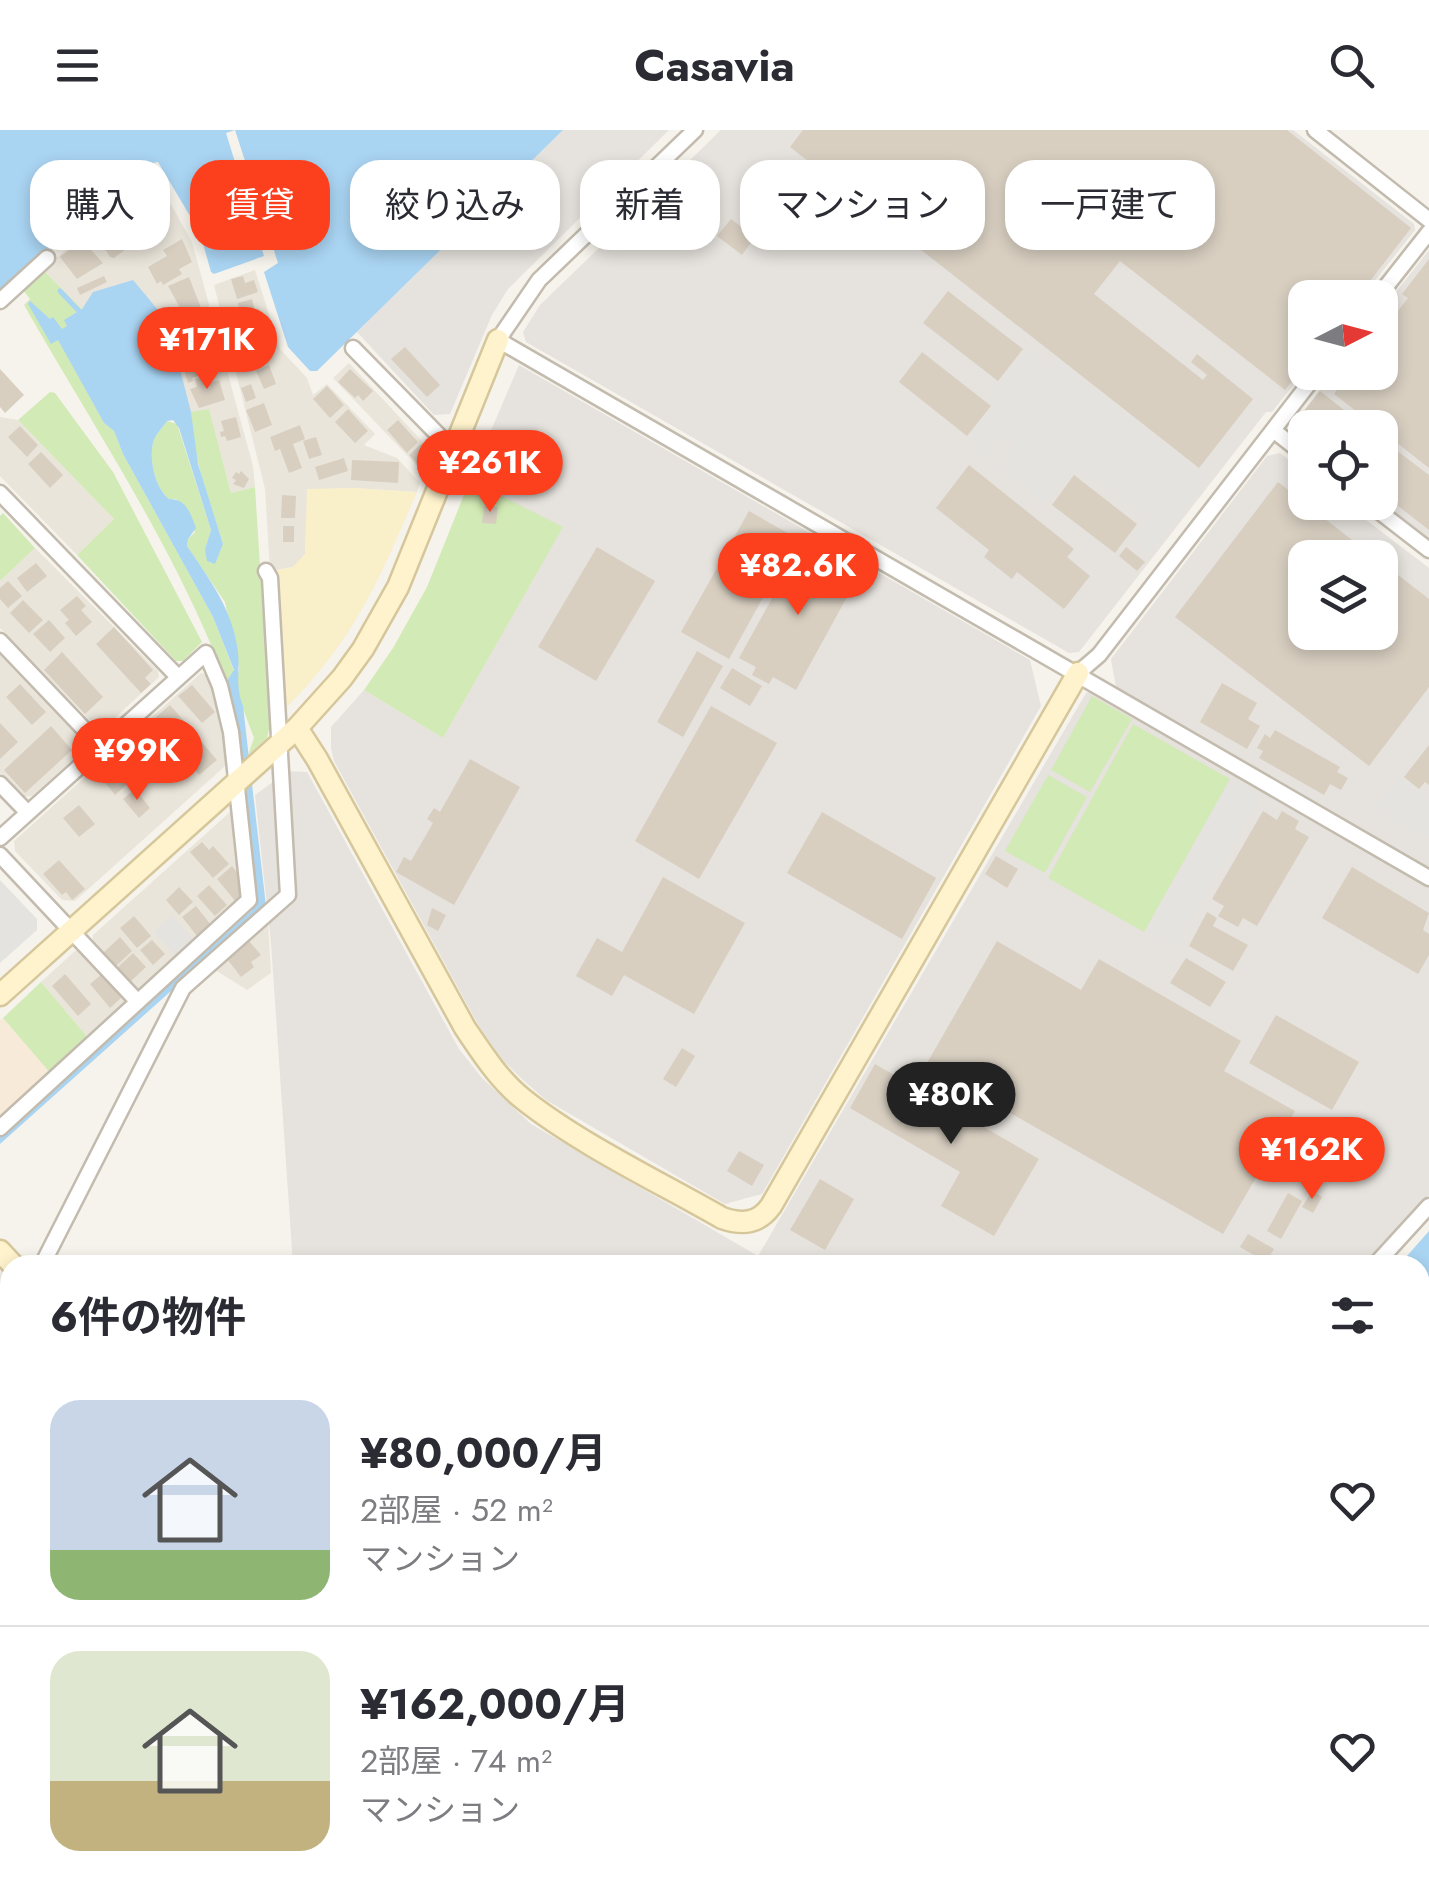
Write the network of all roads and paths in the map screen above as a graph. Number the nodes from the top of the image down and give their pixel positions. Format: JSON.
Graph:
{"nodes":[{"id":1,"x":695,"y":130,"type":"edge"},
{"id":2,"x":1314,"y":130,"type":"edge"},
{"id":3,"x":1429,"y":220,"type":"edge"},
{"id":4,"x":1429,"y":232,"type":"edge"},
{"id":5,"x":47,"y":258,"type":"dead end"},
{"id":6,"x":1391,"y":280,"type":"edge"},
{"id":7,"x":0,"y":300,"type":"edge"},
{"id":8,"x":498,"y":340,"type":"junction"},
{"id":9,"x":353,"y":348,"type":"dead end"},
{"id":10,"x":1304,"y":390,"type":"edge"},
{"id":11,"x":1272,"y":430,"type":"junction"},
{"id":12,"x":1288,"y":442,"type":"edge"},
{"id":13,"x":454,"y":451,"type":"junction"},
{"id":14,"x":0,"y":492,"type":"edge"},
{"id":15,"x":1390,"y":520,"type":"edge"},
{"id":16,"x":1429,"y":550,"type":"edge"},
{"id":17,"x":266,"y":571,"type":"dead end"},
{"id":18,"x":0,"y":641,"type":"edge"},
{"id":19,"x":1078,"y":673,"type":"junction"},
{"id":20,"x":178,"y":677,"type":"junction"},
{"id":21,"x":297,"y":728,"type":"junction"},
{"id":22,"x":280,"y":742,"type":"junction"},
{"id":23,"x":100,"y":747,"type":"junction"},
{"id":24,"x":238,"y":780,"type":"junction"},
{"id":25,"x":0,"y":784,"type":"edge"},
{"id":26,"x":28,"y":812,"type":"junction"},
{"id":27,"x":0,"y":838,"type":"edge"},
{"id":28,"x":0,"y":855,"type":"edge"},
{"id":29,"x":1429,"y":878,"type":"edge"},
{"id":30,"x":72,"y":930,"type":"junction"},
{"id":31,"x":0,"y":995,"type":"edge"},
{"id":32,"x":138,"y":1002,"type":"junction"},
{"id":33,"x":0,"y":1128,"type":"edge"},
{"id":34,"x":1429,"y":1206,"type":"edge"},
{"id":35,"x":47,"y":1255,"type":"edge"},
{"id":36,"x":1384,"y":1255,"type":"edge"}],
"edges":[{"from":1,"to":8,"type":"street"},
{"from":2,"to":3,"type":"street"},
{"from":4,"to":6,"type":"street"},
{"from":5,"to":7,"type":"street"},
{"from":8,"to":13,"type":"street"},
{"from":8,"to":19,"type":"street"},
{"from":9,"to":13,"type":"street"},
{"from":10,"to":11,"type":"street"},
{"from":11,"to":12,"type":"street"},
{"from":11,"to":19,"type":"street"},
{"from":13,"to":21,"type":"street"},
{"from":14,"to":20,"type":"street"},
{"from":15,"to":16,"type":"street"},
{"from":17,"to":22,"type":"street"},
{"from":18,"to":23,"type":"street"},
{"from":19,"to":21,"type":"street"},
{"from":19,"to":29,"type":"street"},
{"from":20,"to":23,"type":"street"},
{"from":20,"to":24,"type":"street"},
{"from":21,"to":22,"type":"street"},
{"from":22,"to":24,"type":"street"},
{"from":22,"to":35,"type":"street"},
{"from":23,"to":26,"type":"street"},
{"from":24,"to":30,"type":"street"},
{"from":24,"to":32,"type":"street"},
{"from":25,"to":26,"type":"street"},
{"from":26,"to":27,"type":"street"},
{"from":28,"to":30,"type":"street"},
{"from":30,"to":31,"type":"street"},
{"from":30,"to":32,"type":"street"},
{"from":32,"to":33,"type":"street"},
{"from":34,"to":36,"type":"street"}]}
